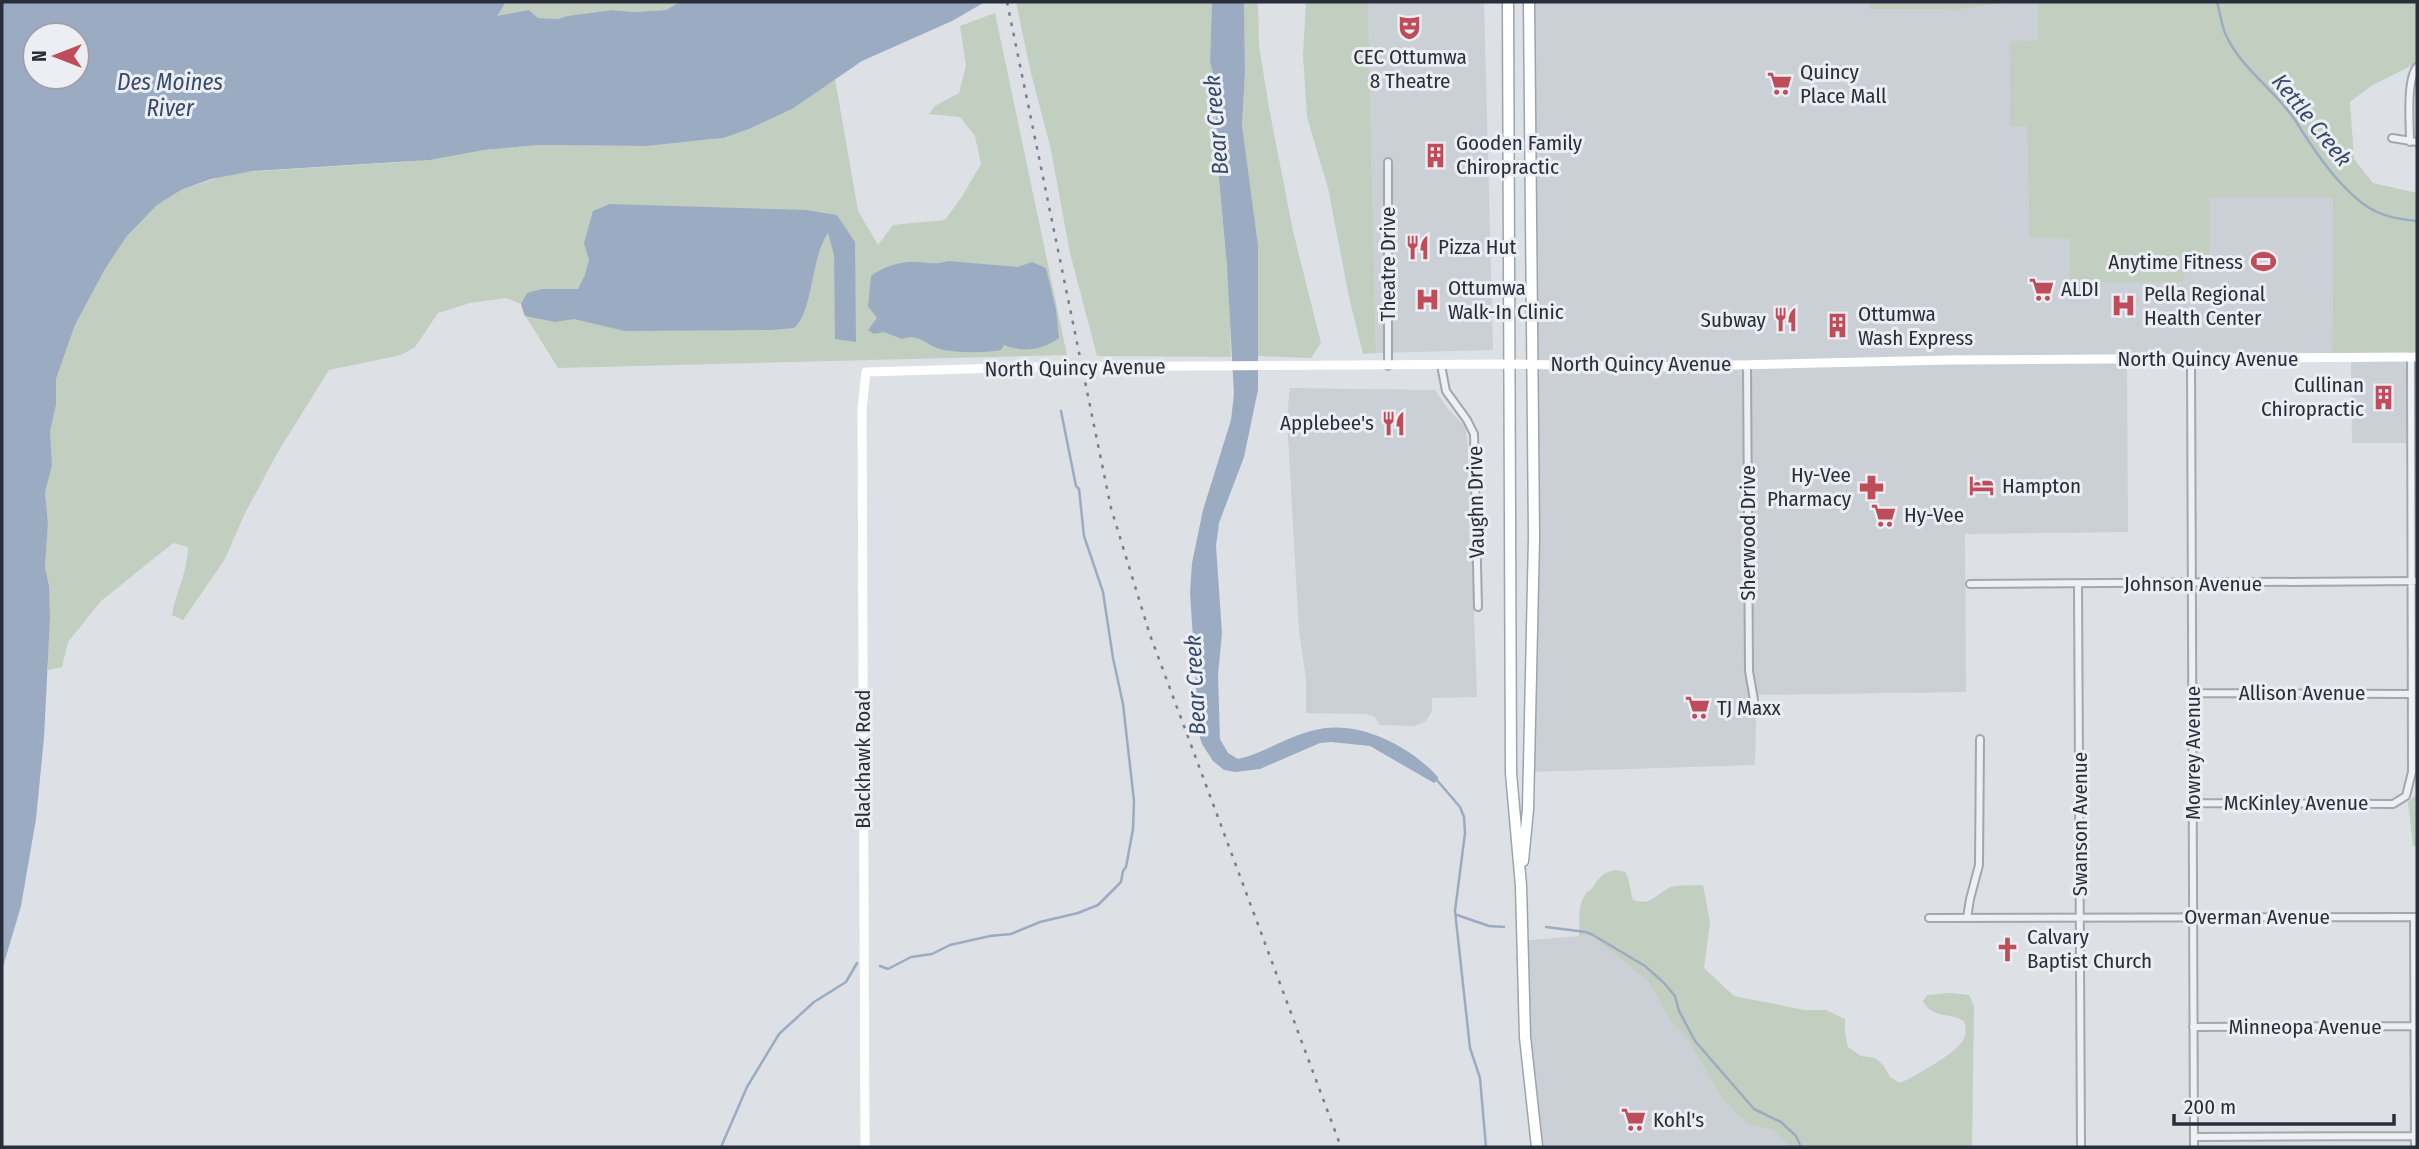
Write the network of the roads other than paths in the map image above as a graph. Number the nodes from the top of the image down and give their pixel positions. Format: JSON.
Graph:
{"nodes":[{"id":1,"x":1508,"y":2,"type":"edge"},
{"id":2,"x":1529,"y":2,"type":"edge"},
{"id":3,"x":2417,"y":67,"type":"edge"},
{"id":4,"x":2392,"y":138,"type":"dead end"},
{"id":5,"x":2414,"y":142,"type":"edge"},
{"id":6,"x":1388,"y":162,"type":"dead end"},
{"id":7,"x":2414,"y":357,"type":"edge"},
{"id":8,"x":2191,"y":359,"type":"junction"},
{"id":9,"x":1509,"y":364,"type":"junction"},
{"id":10,"x":1532,"y":364,"type":"junction"},
{"id":11,"x":1441,"y":365,"type":"junction"},
{"id":12,"x":1746,"y":365,"type":"junction"},
{"id":13,"x":1388,"y":366,"type":"junction"},
{"id":14,"x":866,"y":372,"type":"joint"},
{"id":15,"x":2415,"y":581,"type":"edge"},
{"id":16,"x":1970,"y":584,"type":"dead end"},
{"id":17,"x":2078,"y":584,"type":"junction"},
{"id":18,"x":2192,"y":584,"type":"junction"},
{"id":19,"x":1478,"y":607,"type":"dead end"},
{"id":20,"x":2192,"y":693,"type":"junction"},
{"id":21,"x":2412,"y":694,"type":"junction"},
{"id":22,"x":1754,"y":700,"type":"dead end"},
{"id":23,"x":1980,"y":739,"type":"dead end"},
{"id":24,"x":2193,"y":803,"type":"junction"},
{"id":25,"x":1521,"y":886,"type":"junction"},
{"id":26,"x":2080,"y":917,"type":"junction"},
{"id":27,"x":2416,"y":917,"type":"edge"},
{"id":28,"x":1928,"y":918,"type":"dead end"},
{"id":29,"x":1967,"y":918,"type":"junction"},
{"id":30,"x":2193,"y":918,"type":"junction"},
{"id":31,"x":2416,"y":1026,"type":"edge"},
{"id":32,"x":2193,"y":1027,"type":"junction"},
{"id":33,"x":2416,"y":1136,"type":"edge"},
{"id":34,"x":2194,"y":1137,"type":"junction"},
{"id":35,"x":865,"y":1147,"type":"edge"},
{"id":36,"x":1537,"y":1147,"type":"edge"},
{"id":37,"x":2081,"y":1147,"type":"edge"},
{"id":38,"x":2194,"y":1147,"type":"edge"},
{"id":39,"x":2415,"y":1147,"type":"edge"}],
"edges":[{"from":1,"to":9,"type":"main road"},
{"from":2,"to":10,"type":"main road"},
{"from":3,"to":5,"type":"street"},
{"from":4,"to":5,"type":"street"},
{"from":6,"to":13,"type":"street","name":"Theatre Drive"},
{"from":7,"to":8,"type":"street","name":"North Quincy Avenue"},
{"from":7,"to":15,"type":"street"},
{"from":8,"to":12,"type":"street","name":"North Quincy Avenue"},
{"from":8,"to":18,"type":"street","name":"Mowrey Avenue"},
{"from":9,"to":10,"type":"street","name":"North Quincy Avenue"},
{"from":9,"to":11,"type":"street","name":"North Quincy Avenue"},
{"from":9,"to":25,"type":"main road"},
{"from":10,"to":12,"type":"street","name":"North Quincy Avenue"},
{"from":10,"to":25,"type":"main road"},
{"from":11,"to":13,"type":"street","name":"North Quincy Avenue"},
{"from":11,"to":19,"type":"street","name":"Vaughn Drive"},
{"from":12,"to":22,"type":"street","name":"Sherwood Drive"},
{"from":13,"to":14,"type":"street","name":"North Quincy Avenue"},
{"from":14,"to":35,"type":"street","name":"Blackhawk Road"},
{"from":15,"to":18,"type":"street","name":"Johnson Avenue"},
{"from":15,"to":21,"type":"street"},
{"from":16,"to":17,"type":"street","name":"Johnson Avenue"},
{"from":17,"to":18,"type":"street","name":"Johnson Avenue"},
{"from":17,"to":26,"type":"street","name":"Swanson Avenue"},
{"from":18,"to":20,"type":"street","name":"Mowrey Avenue"},
{"from":20,"to":21,"type":"street","name":"Allison Avenue"},
{"from":20,"to":24,"type":"street","name":"Mowrey Avenue"},
{"from":21,"to":24,"type":"street","name":"McKinley Avenue"},
{"from":23,"to":29,"type":"street"},
{"from":24,"to":30,"type":"street","name":"Mowrey Avenue"},
{"from":25,"to":36,"type":"main road"},
{"from":26,"to":29,"type":"street","name":"Overman Avenue"},
{"from":26,"to":30,"type":"street","name":"Overman Avenue"},
{"from":26,"to":37,"type":"street","name":"Swanson Avenue"},
{"from":27,"to":30,"type":"street","name":"Overman Avenue"},
{"from":27,"to":31,"type":"street"},
{"from":28,"to":29,"type":"street","name":"Overman Avenue"},
{"from":30,"to":32,"type":"street","name":"Mowrey Avenue"},
{"from":31,"to":32,"type":"street","name":"Minneopa Avenue"},
{"from":31,"to":33,"type":"street"},
{"from":32,"to":34,"type":"street","name":"Mowrey Avenue"},
{"from":33,"to":34,"type":"street"},
{"from":33,"to":39,"type":"street"},
{"from":34,"to":38,"type":"street","name":"Mowrey Avenue"}]}
